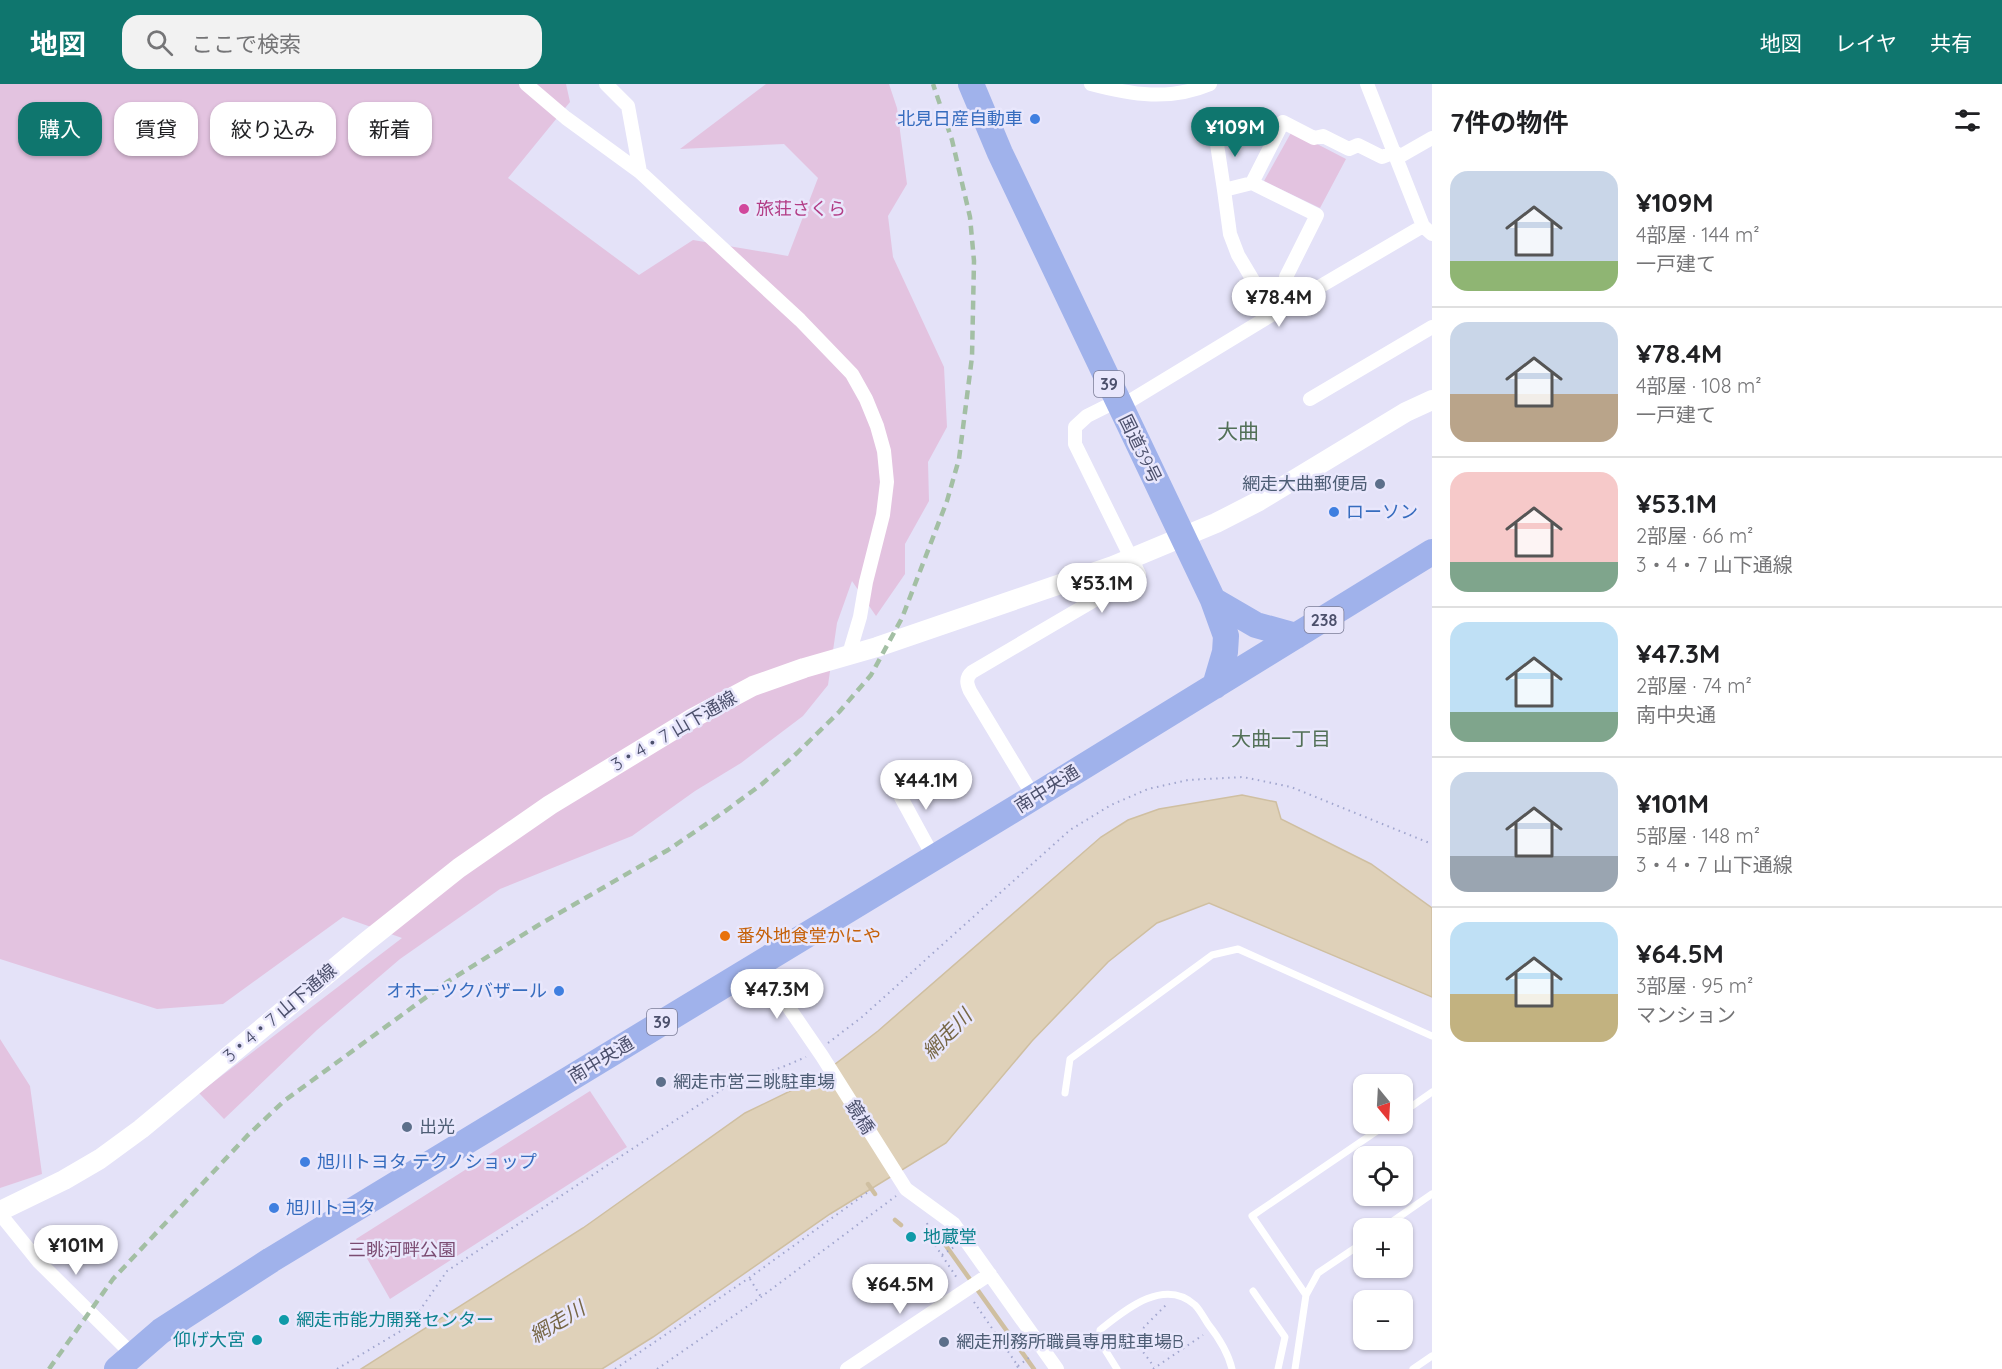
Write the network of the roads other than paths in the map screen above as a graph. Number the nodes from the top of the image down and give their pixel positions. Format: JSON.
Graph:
{"nodes":[{"id":1,"x":526,"y":84,"type":"edge"},
{"id":2,"x":606,"y":84,"type":"edge"},
{"id":3,"x":971,"y":84,"type":"edge"},
{"id":4,"x":1091,"y":84,"type":"edge"},
{"id":5,"x":1210,"y":84,"type":"edge"},
{"id":6,"x":1367,"y":84,"type":"edge"},
{"id":7,"x":1215,"y":131,"type":"dead end"},
{"id":8,"x":1432,"y":138,"type":"edge"},
{"id":9,"x":1396,"y":155,"type":"junction"},
{"id":10,"x":639,"y":172,"type":"junction"},
{"id":11,"x":1252,"y":183,"type":"junction"},
{"id":12,"x":1224,"y":190,"type":"junction"},
{"id":13,"x":1427,"y":230,"type":"edge"},
{"id":14,"x":1286,"y":277,"type":"dead end"},
{"id":15,"x":1272,"y":314,"type":"junction"},
{"id":16,"x":1432,"y":327,"type":"edge"},
{"id":17,"x":1310,"y":399,"type":"dead end"},
{"id":18,"x":1432,"y":400,"type":"edge"},
{"id":19,"x":1119,"y":404,"type":"junction"},
{"id":20,"x":1430,"y":558,"type":"edge"},
{"id":21,"x":1213,"y":600,"type":"junction"},
{"id":22,"x":1296,"y":636,"type":"junction"},
{"id":23,"x":849,"y":654,"type":"junction"},
{"id":24,"x":1215,"y":686,"type":"junction"},
{"id":25,"x":891,"y":779,"type":"dead end"},
{"id":26,"x":1034,"y":797,"type":"junction"},
{"id":27,"x":934,"y":858,"type":"junction"},
{"id":28,"x":759,"y":964,"type":"junction"},
{"id":29,"x":1432,"y":1036,"type":"edge"},
{"id":30,"x":1432,"y":1092,"type":"edge"},
{"id":31,"x":1065,"y":1094,"type":"dead end"},
{"id":32,"x":1413,"y":1105,"type":"edge"},
{"id":33,"x":1372,"y":1134,"type":"edge"},
{"id":34,"x":1432,"y":1194,"type":"edge"},
{"id":35,"x":0,"y":1212,"type":"edge"},
{"id":36,"x":1397,"y":1218,"type":"edge"},
{"id":37,"x":1353,"y":1249,"type":"edge"},
{"id":38,"x":980,"y":1280,"type":"junction"},
{"id":39,"x":1253,"y":1291,"type":"dead end"},
{"id":40,"x":1306,"y":1295,"type":"junction"},
{"id":41,"x":1432,"y":1356,"type":"edge"},
{"id":42,"x":125,"y":1362,"type":"edge"},
{"id":43,"x":847,"y":1369,"type":"edge"},
{"id":44,"x":1057,"y":1369,"type":"edge"},
{"id":45,"x":1117,"y":1369,"type":"edge"},
{"id":46,"x":1232,"y":1369,"type":"edge"},
{"id":47,"x":1278,"y":1369,"type":"edge"},
{"id":48,"x":1295,"y":1369,"type":"edge"},
{"id":49,"x":1413,"y":1369,"type":"edge"}],
"edges":[{"from":1,"to":10,"type":"street"},
{"from":2,"to":10,"type":"street"},
{"from":3,"to":19,"type":"highway","name":"国道39号","number":"39"},
{"from":4,"to":5,"type":"street"},
{"from":6,"to":9,"type":"street"},
{"from":7,"to":12,"type":"street"},
{"from":8,"to":9,"type":"street"},
{"from":9,"to":11,"type":"street"},
{"from":9,"to":13,"type":"street"},
{"from":10,"to":23,"type":"street"},
{"from":11,"to":12,"type":"street"},
{"from":11,"to":14,"type":"street"},
{"from":12,"to":15,"type":"street"},
{"from":13,"to":15,"type":"street"},
{"from":15,"to":19,"type":"street"},
{"from":16,"to":17,"type":"street"},
{"from":18,"to":23,"type":"street","name":"3・4・7 山下通線"},
{"from":19,"to":21,"type":"highway","name":"国道39号","number":"39"},
{"from":19,"to":26,"type":"street"},
{"from":20,"to":22,"type":"highway","number":"238"},
{"from":21,"to":22,"type":"highway"},
{"from":21,"to":24,"type":"highway","name":"国道39号","number":"39"},
{"from":22,"to":24,"type":"highway","number":"238"},
{"from":23,"to":35,"type":"street","name":"3・4・7 山下通線"},
{"from":24,"to":26,"type":"highway","name":"南中央通","number":"39"},
{"from":25,"to":27,"type":"street"},
{"from":26,"to":27,"type":"highway","name":"南中央通","number":"39"},
{"from":27,"to":28,"type":"highway","name":"南中央通","number":"39"},
{"from":28,"to":38,"type":"street","name":"鏡橋"},
{"from":28,"to":42,"type":"highway","name":"南中央通","number":"39"},
{"from":29,"to":31,"type":"lane"},
{"from":30,"to":32,"type":"lane"},
{"from":33,"to":40,"type":"lane"},
{"from":34,"to":36,"type":"lane"},
{"from":35,"to":42,"type":"street"},
{"from":37,"to":40,"type":"lane"},
{"from":38,"to":43,"type":"street"},
{"from":38,"to":44,"type":"street"},
{"from":39,"to":47,"type":"lane"},
{"from":40,"to":48,"type":"lane"},
{"from":41,"to":49,"type":"lane"},
{"from":45,"to":46,"type":"lane"}]}
